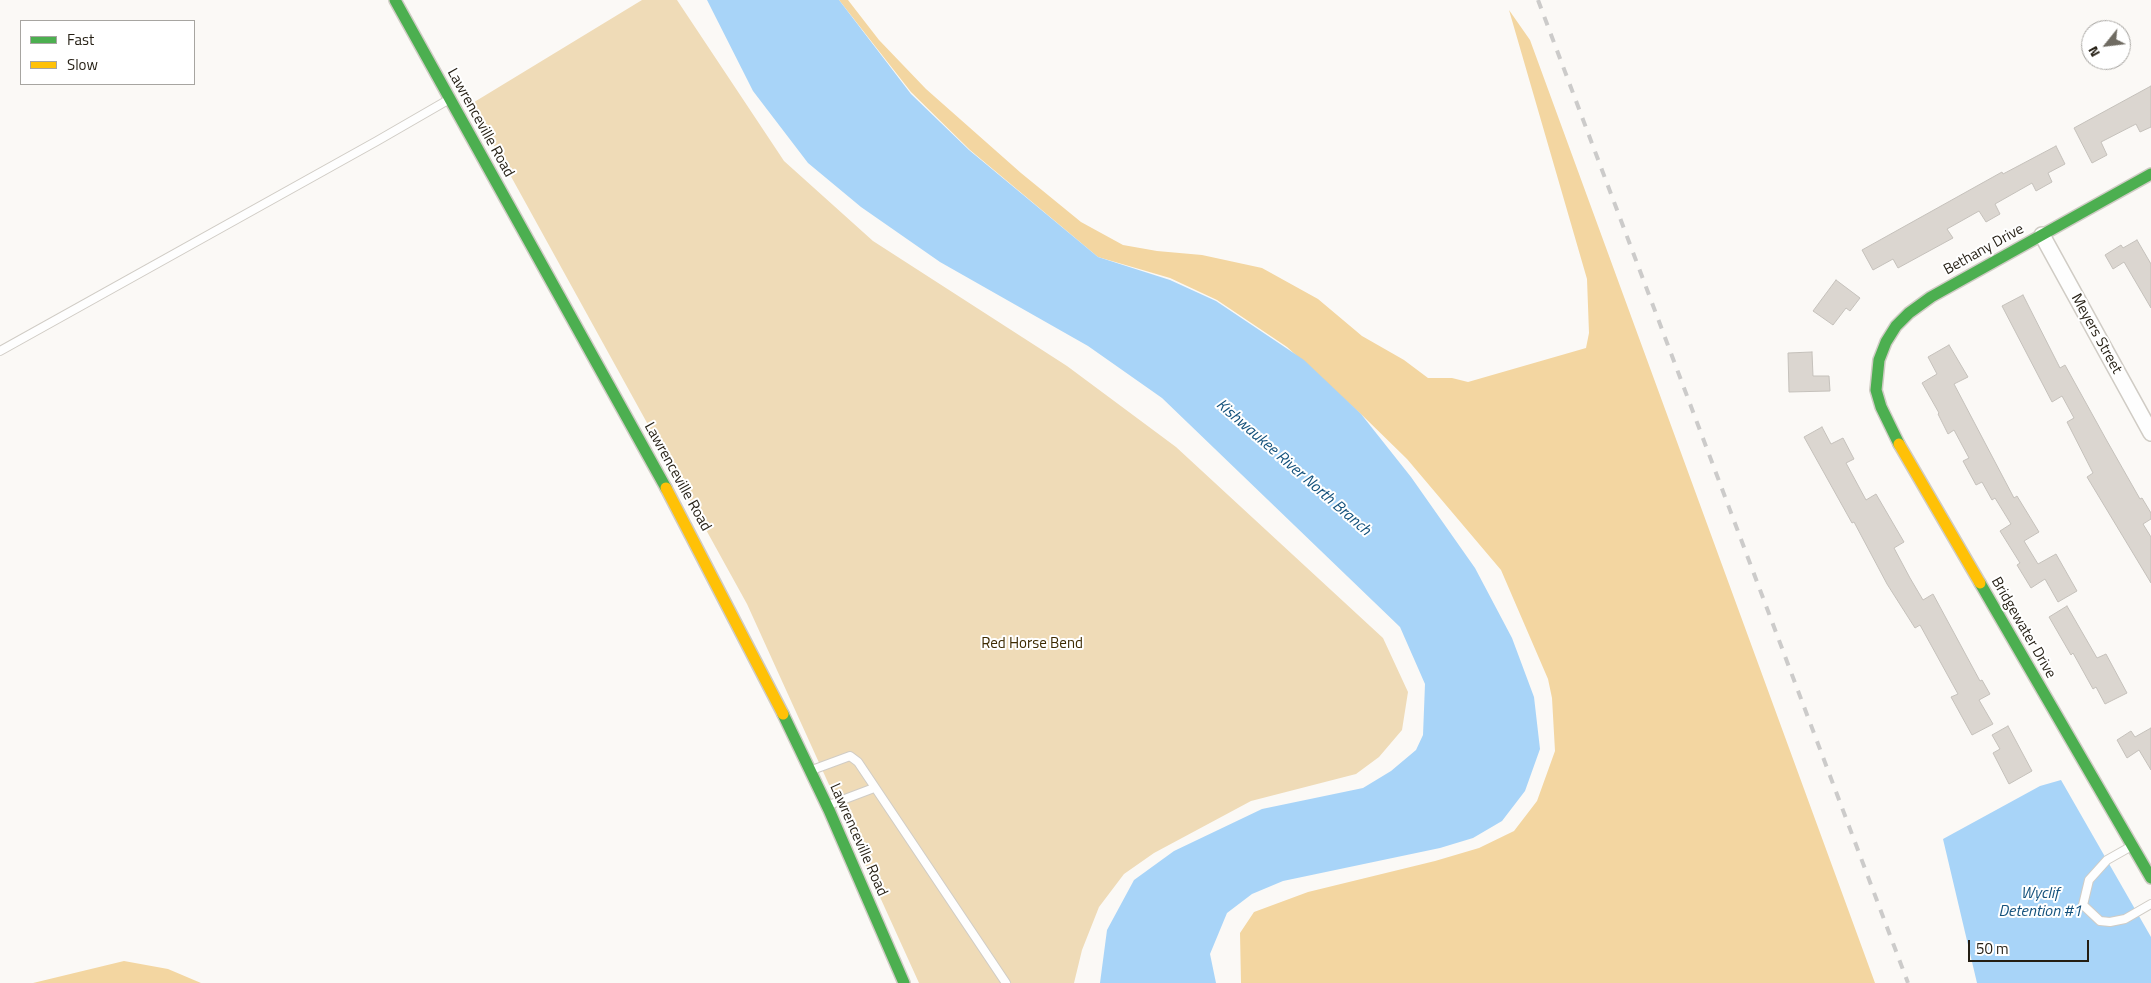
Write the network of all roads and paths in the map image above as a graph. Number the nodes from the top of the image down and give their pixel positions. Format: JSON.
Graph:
{"nodes":[{"id":1,"x":395,"y":0,"type":"edge"},
{"id":2,"x":450,"y":99,"type":"junction"},
{"id":3,"x":2151,"y":174,"type":"edge"},
{"id":4,"x":2042,"y":235,"type":"junction"},
{"id":5,"x":0,"y":351,"type":"edge"},
{"id":6,"x":1876,"y":390,"type":"joint"},
{"id":7,"x":2151,"y":433,"type":"edge"},
{"id":8,"x":810,"y":770,"type":"junction"},
{"id":9,"x":874,"y":788,"type":"junction"},
{"id":10,"x":827,"y":805,"type":"junction"},
{"id":11,"x":2132,"y":845,"type":"junction"},
{"id":12,"x":2151,"y":878,"type":"edge"},
{"id":13,"x":2151,"y":904,"type":"edge"},
{"id":14,"x":904,"y":983,"type":"edge"},
{"id":15,"x":1006,"y":983,"type":"edge"}],
"edges":[{"from":1,"to":2,"type":"street","name":"Lawrenceville Road"},
{"from":2,"to":5,"type":"lane"},
{"from":2,"to":8,"type":"street","name":"Lawrenceville Road"},
{"from":3,"to":4,"type":"street","name":"Bethany Drive"},
{"from":4,"to":6,"type":"street","name":"Bethany Drive"},
{"from":4,"to":7,"type":"street","name":"Meyers Street"},
{"from":6,"to":11,"type":"street","name":"Bridgewater Drive"},
{"from":8,"to":9,"type":"lane"},
{"from":8,"to":10,"type":"street","name":"Lawrenceville Road"},
{"from":9,"to":10,"type":"lane"},
{"from":9,"to":15,"type":"lane"},
{"from":10,"to":14,"type":"street","name":"Lawrenceville Road"},
{"from":11,"to":12,"type":"street","name":"Bridgewater Drive"},
{"from":11,"to":13,"type":"lane"}]}
